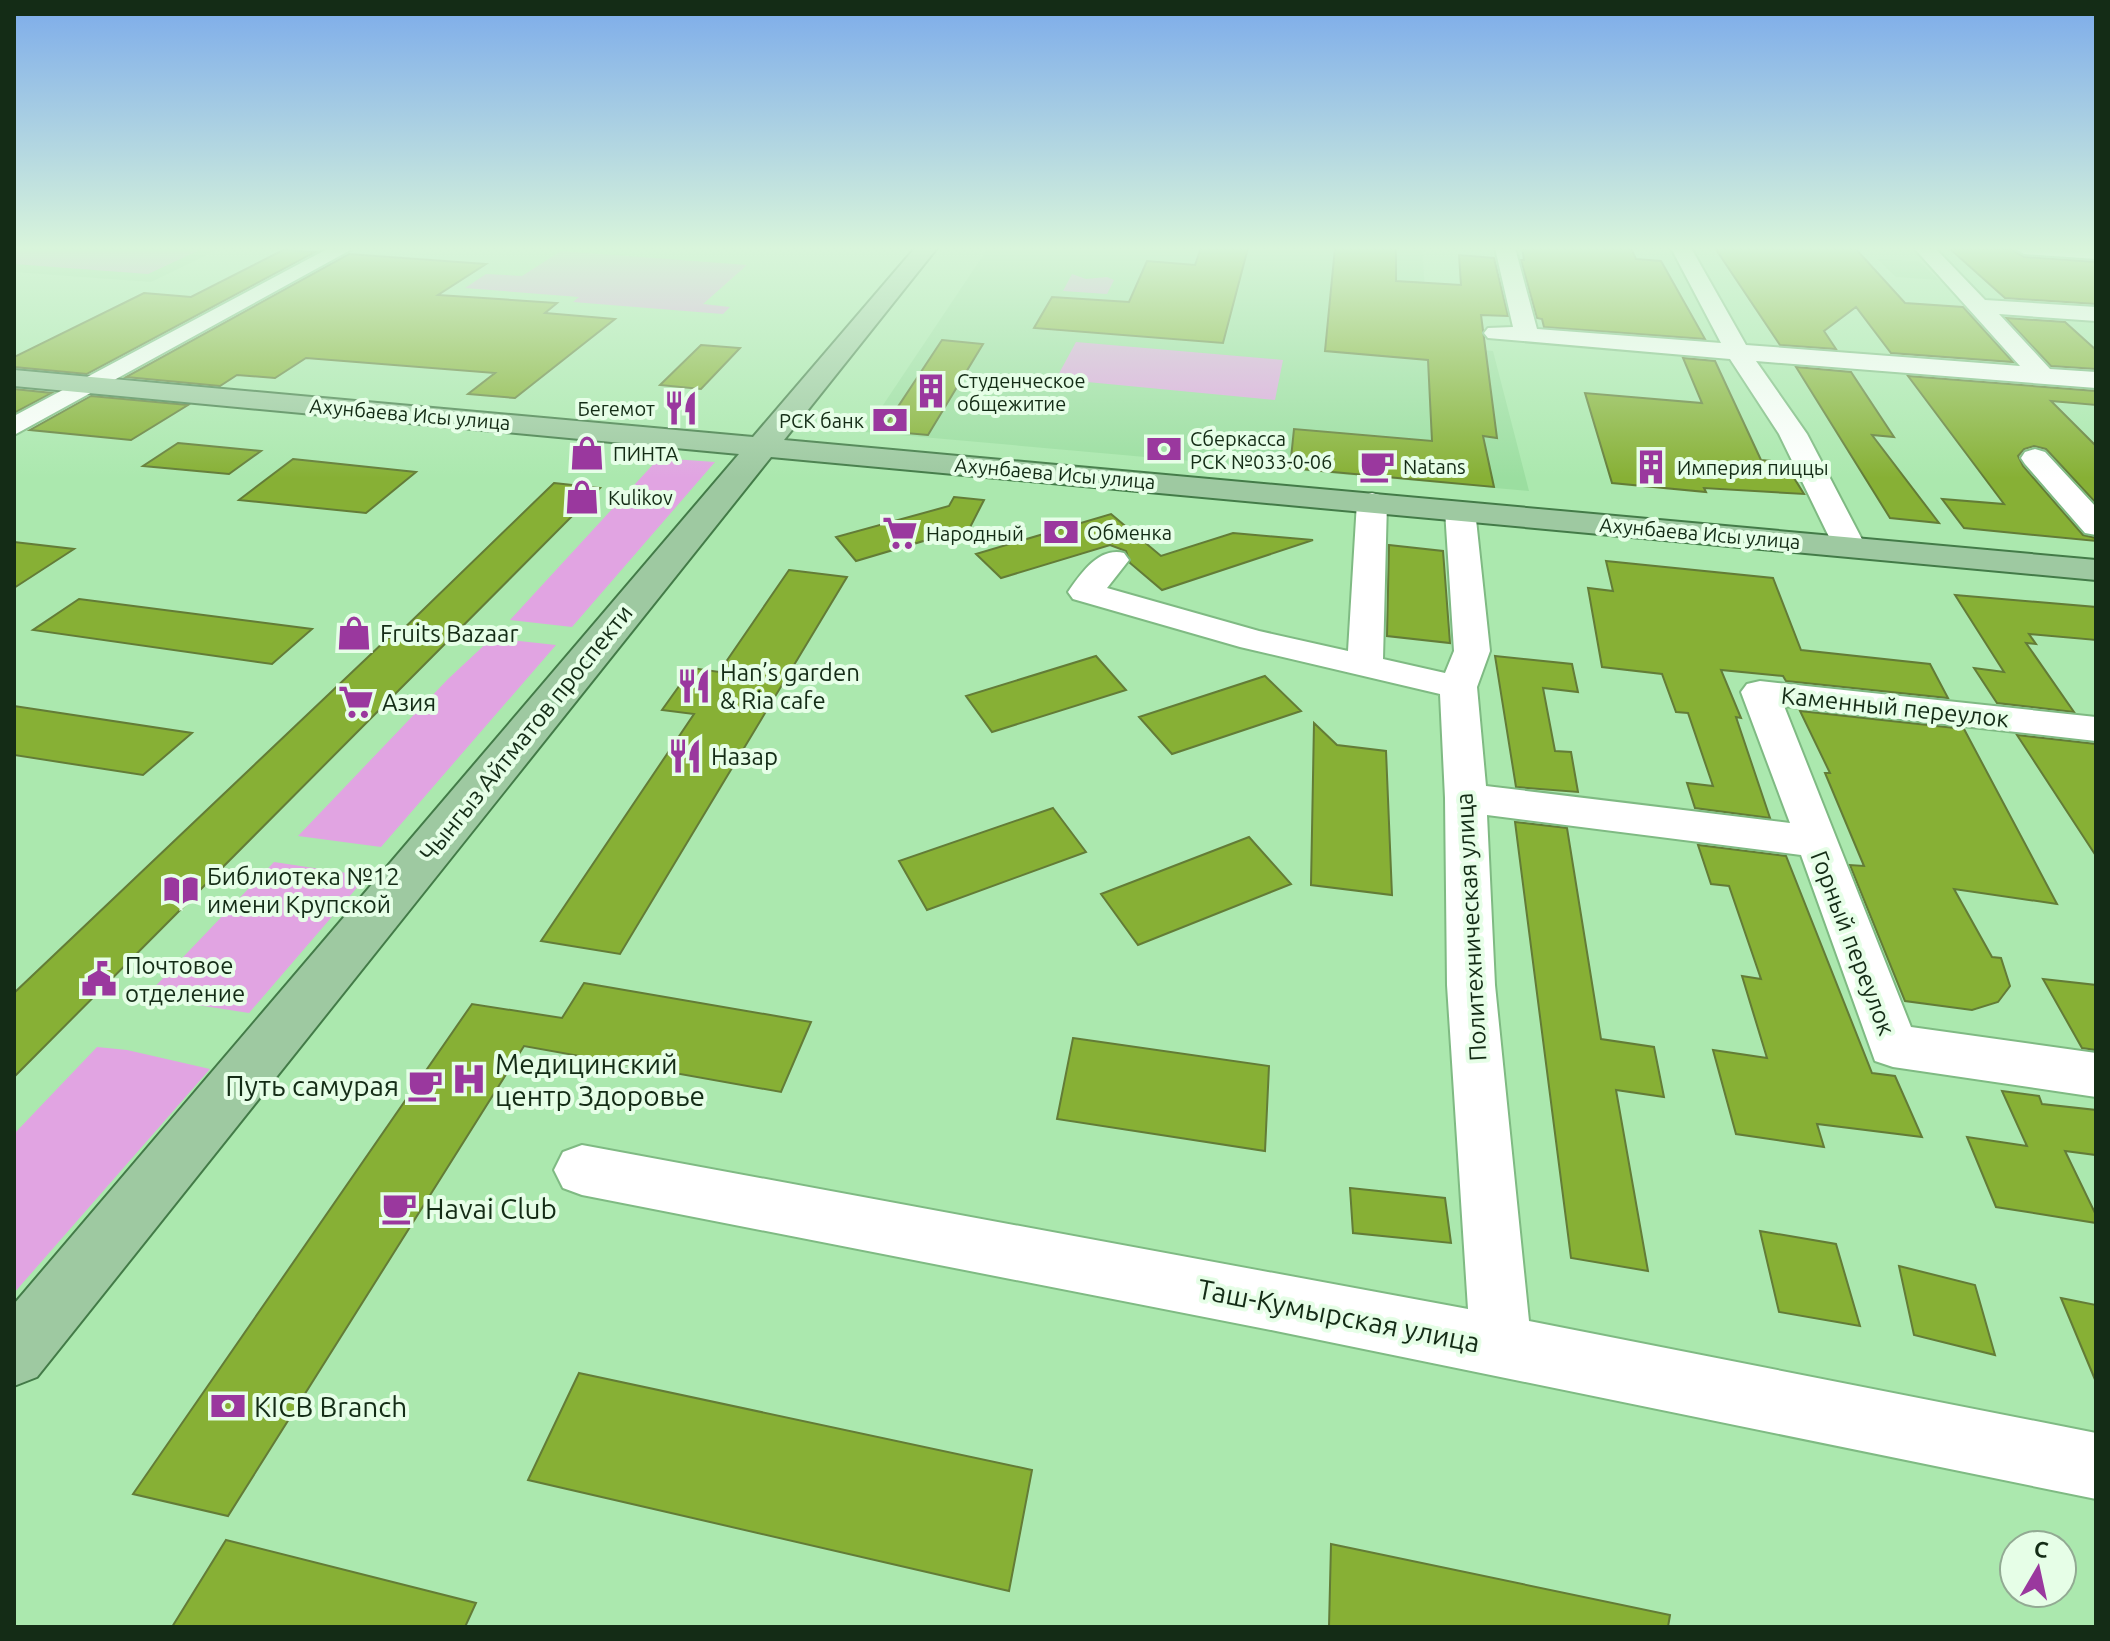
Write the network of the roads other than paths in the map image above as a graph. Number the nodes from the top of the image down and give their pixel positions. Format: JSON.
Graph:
{"nodes":[{"id":1,"x":205,"y":325,"type":"edge"},
{"id":2,"x":863,"y":325,"type":"edge"},
{"id":3,"x":1524,"y":325,"type":"edge"},
{"id":4,"x":1723,"y":325,"type":"edge"},
{"id":5,"x":1994,"y":325,"type":"edge"},
{"id":6,"x":1496,"y":333,"type":"dead end"},
{"id":7,"x":1527,"y":335,"type":"junction"},
{"id":8,"x":1737,"y":351,"type":"junction"},
{"id":9,"x":2043,"y":376,"type":"junction"},
{"id":10,"x":14,"y":378,"type":"edge"},
{"id":11,"x":2096,"y":380,"type":"edge"},
{"id":12,"x":93,"y":386,"type":"junction"},
{"id":13,"x":14,"y":427,"type":"edge"},
{"id":14,"x":763,"y":445,"type":"junction"},
{"id":15,"x":2035,"y":458,"type":"dead end"},
{"id":16,"x":1372,"y":502,"type":"junction"},
{"id":17,"x":1460,"y":510,"type":"junction"},
{"id":18,"x":2096,"y":526,"type":"edge"},
{"id":19,"x":1850,"y":547,"type":"junction"},
{"id":20,"x":1113,"y":560,"type":"dead end"},
{"id":21,"x":2096,"y":570,"type":"edge"},
{"id":22,"x":1365,"y":666,"type":"junction"},
{"id":23,"x":1458,"y":687,"type":"junction"},
{"id":24,"x":2096,"y":729,"type":"edge"},
{"id":25,"x":1466,"y":798,"type":"junction"},
{"id":26,"x":1818,"y":842,"type":"junction"},
{"id":27,"x":2096,"y":1075,"type":"edge"},
{"id":28,"x":582,"y":1170,"type":"dead end"},
{"id":29,"x":1501,"y":1346,"type":"junction"},
{"id":30,"x":14,"y":1354,"type":"edge"},
{"id":31,"x":2096,"y":1466,"type":"edge"}],
"edges":[{"from":1,"to":12,"type":"street"},
{"from":2,"to":14,"type":"main road","name":"Чынгыз Айтматов проспекти"},
{"from":3,"to":7,"type":"street"},
{"from":4,"to":8,"type":"street"},
{"from":5,"to":9,"type":"street"},
{"from":6,"to":7,"type":"street"},
{"from":7,"to":8,"type":"street"},
{"from":8,"to":9,"type":"street"},
{"from":8,"to":19,"type":"street"},
{"from":9,"to":11,"type":"street"},
{"from":10,"to":12,"type":"main road","name":"Ахунбаева Исы улица"},
{"from":12,"to":13,"type":"street"},
{"from":12,"to":14,"type":"main road","name":"Ахунбаева Исы улица"},
{"from":14,"to":16,"type":"main road","name":"Ахунбаева Исы улица"},
{"from":14,"to":30,"type":"main road","name":"Чынгыз Айтматов проспекти"},
{"from":15,"to":18,"type":"street"},
{"from":16,"to":17,"type":"main road","name":"Ахунбаева Исы улица"},
{"from":16,"to":22,"type":"street"},
{"from":17,"to":19,"type":"main road","name":"Ахунбаева Исы улица"},
{"from":17,"to":23,"type":"street","name":"Политехническая улица"},
{"from":19,"to":21,"type":"main road","name":"Ахунбаева Исы улица"},
{"from":20,"to":22,"type":"street"},
{"from":22,"to":23,"type":"street"},
{"from":23,"to":25,"type":"street","name":"Политехническая улица"},
{"from":24,"to":26,"type":"street","name":"Каменный переулок"},
{"from":25,"to":26,"type":"street","name":"Горный переулок"},
{"from":25,"to":29,"type":"street","name":"Политехническая улица"},
{"from":26,"to":27,"type":"street","name":"Горный переулок"},
{"from":28,"to":29,"type":"street","name":"Таш-Кумырская улица"},
{"from":29,"to":31,"type":"street","name":"Таш-Кумырская улица"}]}
